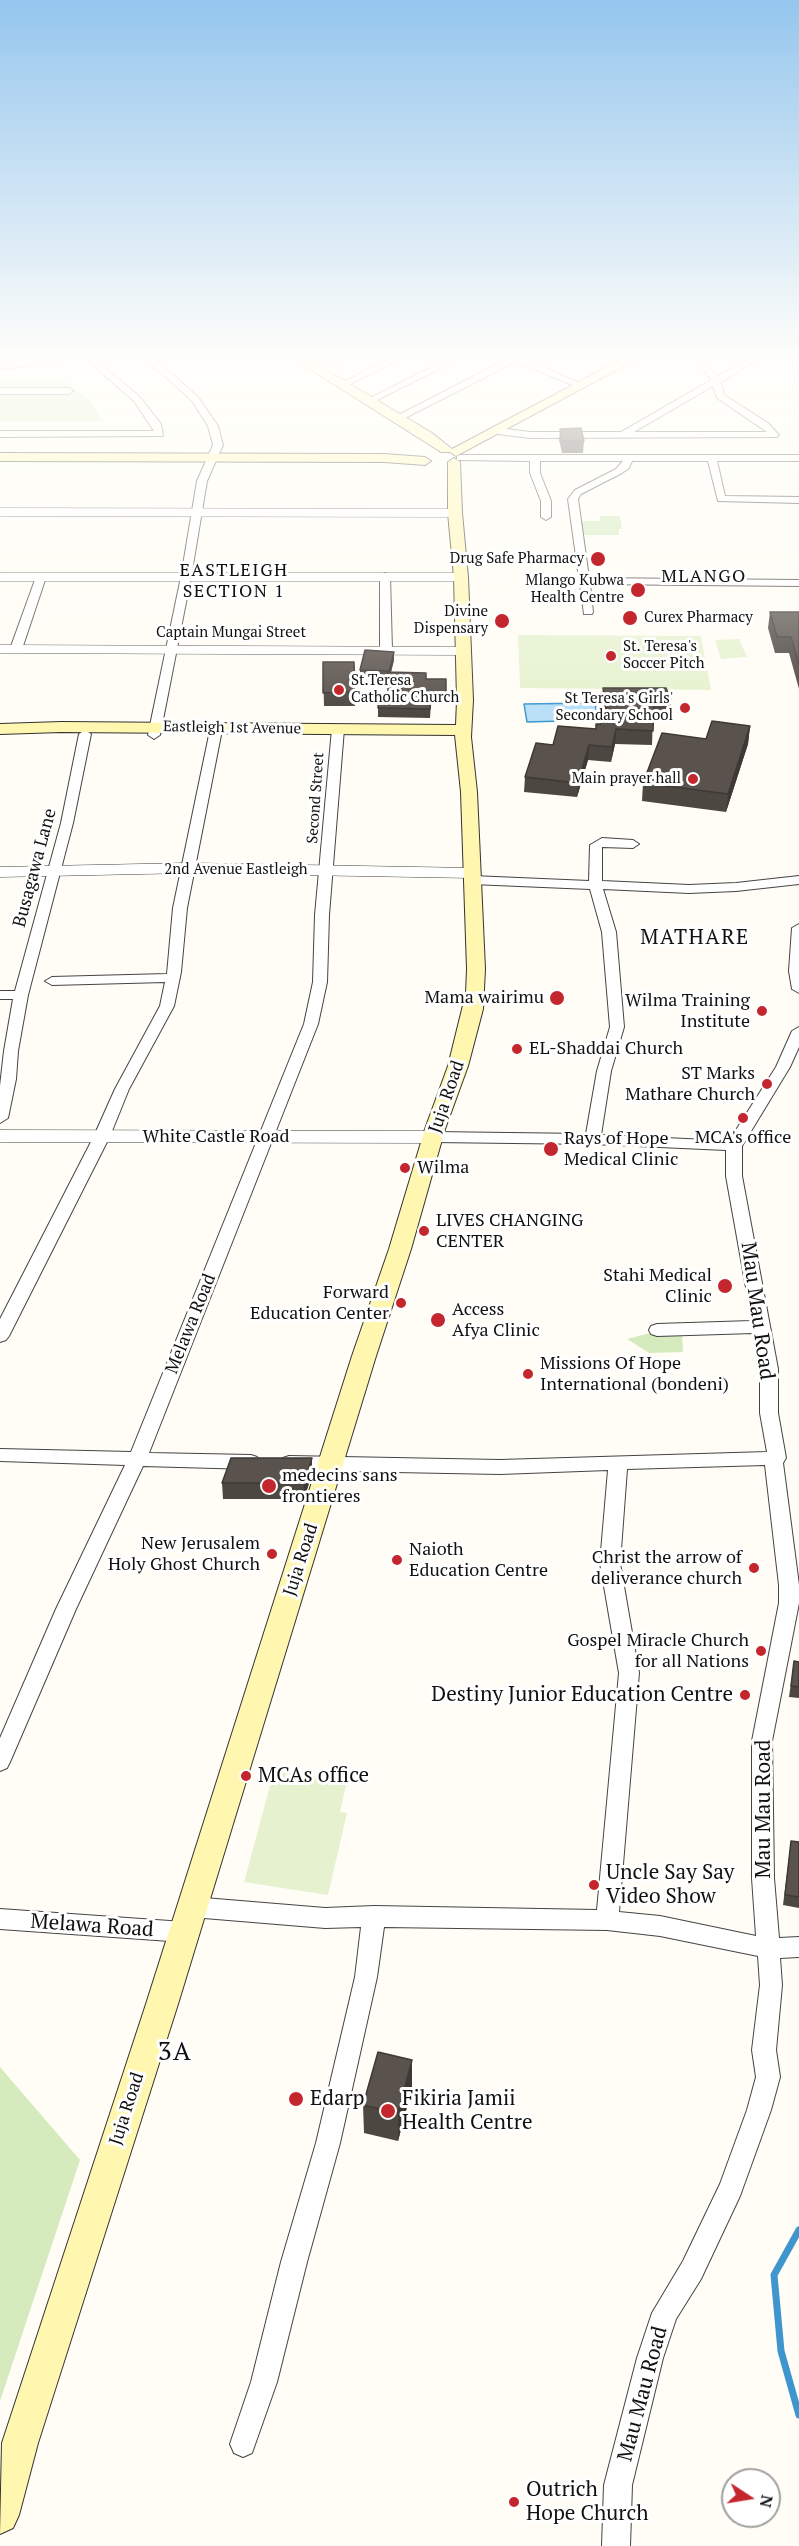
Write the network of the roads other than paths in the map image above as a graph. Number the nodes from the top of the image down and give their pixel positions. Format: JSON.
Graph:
{"nodes":[{"id":1,"x":204,"y":478,"type":"edge"},
{"id":2,"x":455,"y":478,"type":"edge"},
{"id":3,"x":537,"y":478,"type":"edge"},
{"id":4,"x":606,"y":478,"type":"edge"},
{"id":5,"x":716,"y":478,"type":"edge"},
{"id":6,"x":799,"y":500,"type":"edge"},
{"id":7,"x":195,"y":512,"type":"junction"},
{"id":8,"x":0,"y":513,"type":"edge"},
{"id":9,"x":455,"y":513,"type":"junction"},
{"id":10,"x":546,"y":517,"type":"dead end"},
{"id":11,"x":385,"y":576,"type":"junction"},
{"id":12,"x":0,"y":577,"type":"edge"},
{"id":13,"x":41,"y":577,"type":"junction"},
{"id":14,"x":186,"y":577,"type":"junction"},
{"id":15,"x":460,"y":577,"type":"junction"},
{"id":16,"x":584,"y":580,"type":"junction"},
{"id":17,"x":799,"y":583,"type":"edge"},
{"id":18,"x":588,"y":612,"type":"dead end"},
{"id":19,"x":0,"y":649,"type":"edge"},
{"id":20,"x":16,"y":650,"type":"junction"},
{"id":21,"x":171,"y":650,"type":"junction"},
{"id":22,"x":386,"y":650,"type":"junction"},
{"id":23,"x":462,"y":651,"type":"junction"},
{"id":24,"x":464,"y":727,"type":"junction"},
{"id":25,"x":0,"y":729,"type":"edge"},
{"id":26,"x":155,"y":731,"type":"junction"},
{"id":27,"x":338,"y":732,"type":"junction"},
{"id":28,"x":428,"y":733,"type":"junction"},
{"id":29,"x":0,"y":734,"type":"edge"},
{"id":30,"x":85,"y":734,"type":"junction"},
{"id":31,"x":215,"y":735,"type":"junction"},
{"id":32,"x":465,"y":760,"type":"junction"},
{"id":33,"x":633,"y":844,"type":"dead end"},
{"id":34,"x":189,"y":868,"type":"junction"},
{"id":35,"x":327,"y":870,"type":"junction"},
{"id":36,"x":0,"y":872,"type":"edge"},
{"id":37,"x":53,"y":872,"type":"junction"},
{"id":38,"x":472,"y":876,"type":"junction"},
{"id":39,"x":799,"y":880,"type":"edge"},
{"id":40,"x":595,"y":886,"type":"junction"},
{"id":41,"x":799,"y":928,"type":"edge"},
{"id":42,"x":173,"y":978,"type":"junction"},
{"id":43,"x":52,"y":981,"type":"dead end"},
{"id":44,"x":799,"y":989,"type":"edge"},
{"id":45,"x":0,"y":995,"type":"edge"},
{"id":46,"x":21,"y":995,"type":"junction"},
{"id":47,"x":799,"y":1031,"type":"edge"},
{"id":48,"x":0,"y":1118,"type":"edge"},
{"id":49,"x":0,"y":1136,"type":"edge"},
{"id":50,"x":102,"y":1136,"type":"junction"},
{"id":51,"x":266,"y":1137,"type":"junction"},
{"id":52,"x":433,"y":1137,"type":"junction"},
{"id":53,"x":593,"y":1139,"type":"junction"},
{"id":54,"x":734,"y":1146,"type":"junction"},
{"id":55,"x":760,"y":1327,"type":"junction"},
{"id":56,"x":657,"y":1330,"type":"dead end"},
{"id":57,"x":0,"y":1336,"type":"edge"},
{"id":58,"x":0,"y":1455,"type":"edge"},
{"id":59,"x":777,"y":1458,"type":"junction"},
{"id":60,"x":137,"y":1459,"type":"junction"},
{"id":61,"x":618,"y":1463,"type":"junction"},
{"id":62,"x":331,"y":1464,"type":"junction"},
{"id":63,"x":0,"y":1762,"type":"edge"},
{"id":64,"x":374,"y":1916,"type":"junction"},
{"id":65,"x":0,"y":1919,"type":"edge"},
{"id":66,"x":188,"y":1920,"type":"junction"},
{"id":67,"x":607,"y":1920,"type":"junction"},
{"id":68,"x":799,"y":1947,"type":"edge"},
{"id":69,"x":767,"y":1948,"type":"junction"},
{"id":70,"x":243,"y":2444,"type":"dead end"},
{"id":71,"x":0,"y":2516,"type":"edge"},
{"id":72,"x":616,"y":2546,"type":"edge"}],
"edges":[{"from":1,"to":7,"type":"street"},
{"from":2,"to":9,"type":"main road","name":"Juja Road"},
{"from":3,"to":10,"type":"street"},
{"from":4,"to":16,"type":"street"},
{"from":5,"to":6,"type":"street"},
{"from":7,"to":8,"type":"street"},
{"from":7,"to":9,"type":"street"},
{"from":7,"to":14,"type":"street"},
{"from":9,"to":15,"type":"main road","name":"Juja Road"},
{"from":11,"to":14,"type":"street"},
{"from":11,"to":15,"type":"street"},
{"from":11,"to":22,"type":"street"},
{"from":12,"to":13,"type":"street"},
{"from":13,"to":14,"type":"street"},
{"from":13,"to":20,"type":"street"},
{"from":14,"to":21,"type":"street"},
{"from":15,"to":23,"type":"main road","name":"Juja Road"},
{"from":16,"to":17,"type":"street"},
{"from":16,"to":18,"type":"street"},
{"from":19,"to":20,"type":"street","name":"Captain Mungai Street"},
{"from":20,"to":21,"type":"street","name":"Captain Mungai Street"},
{"from":21,"to":22,"type":"street","name":"Captain Mungai Street"},
{"from":21,"to":26,"type":"street"},
{"from":22,"to":23,"type":"street","name":"Captain Mungai Street"},
{"from":23,"to":24,"type":"main road","name":"Juja Road"},
{"from":24,"to":28,"type":"main road","name":"Eastleigh 1st Avenue"},
{"from":24,"to":28,"type":"main road"},
{"from":24,"to":32,"type":"main road","name":"Juja Road"},
{"from":25,"to":26,"type":"main road","name":"Eastleigh 1st Avenue"},
{"from":26,"to":27,"type":"main road","name":"Eastleigh 1st Avenue"},
{"from":26,"to":30,"type":"main road","name":"Eastleigh 1st Avenue"},
{"from":26,"to":31,"type":"main road","name":"Eastleigh 1st Avenue"},
{"from":27,"to":28,"type":"main road","name":"Eastleigh 1st Avenue"},
{"from":27,"to":31,"type":"main road","name":"Eastleigh 1st Avenue"},
{"from":27,"to":35,"type":"street","name":"Second Street"},
{"from":28,"to":32,"type":"main road"},
{"from":29,"to":30,"type":"main road","name":"Eastleigh 1st Avenue"},
{"from":30,"to":37,"type":"street","name":"Busagawa Lane"},
{"from":31,"to":34,"type":"street"},
{"from":32,"to":38,"type":"main road","name":"Juja Road"},
{"from":33,"to":40,"type":"street"},
{"from":34,"to":35,"type":"street","name":"2nd Avenue Eastleigh"},
{"from":34,"to":37,"type":"street","name":"2nd Avenue Eastleigh"},
{"from":34,"to":42,"type":"street"},
{"from":35,"to":38,"type":"street","name":"2nd Avenue Eastleigh"},
{"from":35,"to":51,"type":"street","name":"Melawa Road"},
{"from":36,"to":37,"type":"street","name":"2nd Avenue Eastleigh"},
{"from":37,"to":46,"type":"street","name":"Busagawa Lane"},
{"from":38,"to":40,"type":"street"},
{"from":38,"to":52,"type":"main road","name":"Juja Road"},
{"from":39,"to":40,"type":"street"},
{"from":40,"to":53,"type":"street"},
{"from":41,"to":44,"type":"street"},
{"from":42,"to":43,"type":"street"},
{"from":42,"to":50,"type":"street"},
{"from":45,"to":46,"type":"street"},
{"from":46,"to":48,"type":"street","name":"Busagawa Lane"},
{"from":47,"to":54,"type":"street"},
{"from":49,"to":50,"type":"street","name":"White Castle Road"},
{"from":50,"to":51,"type":"street","name":"White Castle Road"},
{"from":50,"to":57,"type":"street"},
{"from":51,"to":52,"type":"street","name":"White Castle Road"},
{"from":51,"to":60,"type":"street","name":"Melawa Road"},
{"from":52,"to":53,"type":"street"},
{"from":52,"to":62,"type":"main road","name":"Juja Road"},
{"from":53,"to":54,"type":"street"},
{"from":54,"to":55,"type":"street","name":"Mau Mau Road"},
{"from":55,"to":56,"type":"street"},
{"from":55,"to":59,"type":"street","name":"Mau Mau Road"},
{"from":58,"to":60,"type":"street"},
{"from":59,"to":61,"type":"street"},
{"from":59,"to":69,"type":"street","name":"Mau Mau Road"},
{"from":60,"to":62,"type":"street"},
{"from":60,"to":63,"type":"street","name":"Melawa Road"},
{"from":61,"to":62,"type":"street"},
{"from":61,"to":67,"type":"street"},
{"from":62,"to":66,"type":"main road","name":"Juja Road"},
{"from":64,"to":66,"type":"street","name":"Melawa Road"},
{"from":64,"to":67,"type":"street","name":"Melawa Road"},
{"from":64,"to":70,"type":"street"},
{"from":65,"to":66,"type":"street","name":"Melawa Road"},
{"from":66,"to":71,"type":"main road","name":"Juja Road"},
{"from":67,"to":69,"type":"street","name":"Melawa Road"},
{"from":68,"to":69,"type":"street","name":"Melawa Road"},
{"from":69,"to":72,"type":"street","name":"Mau Mau Road"}]}
